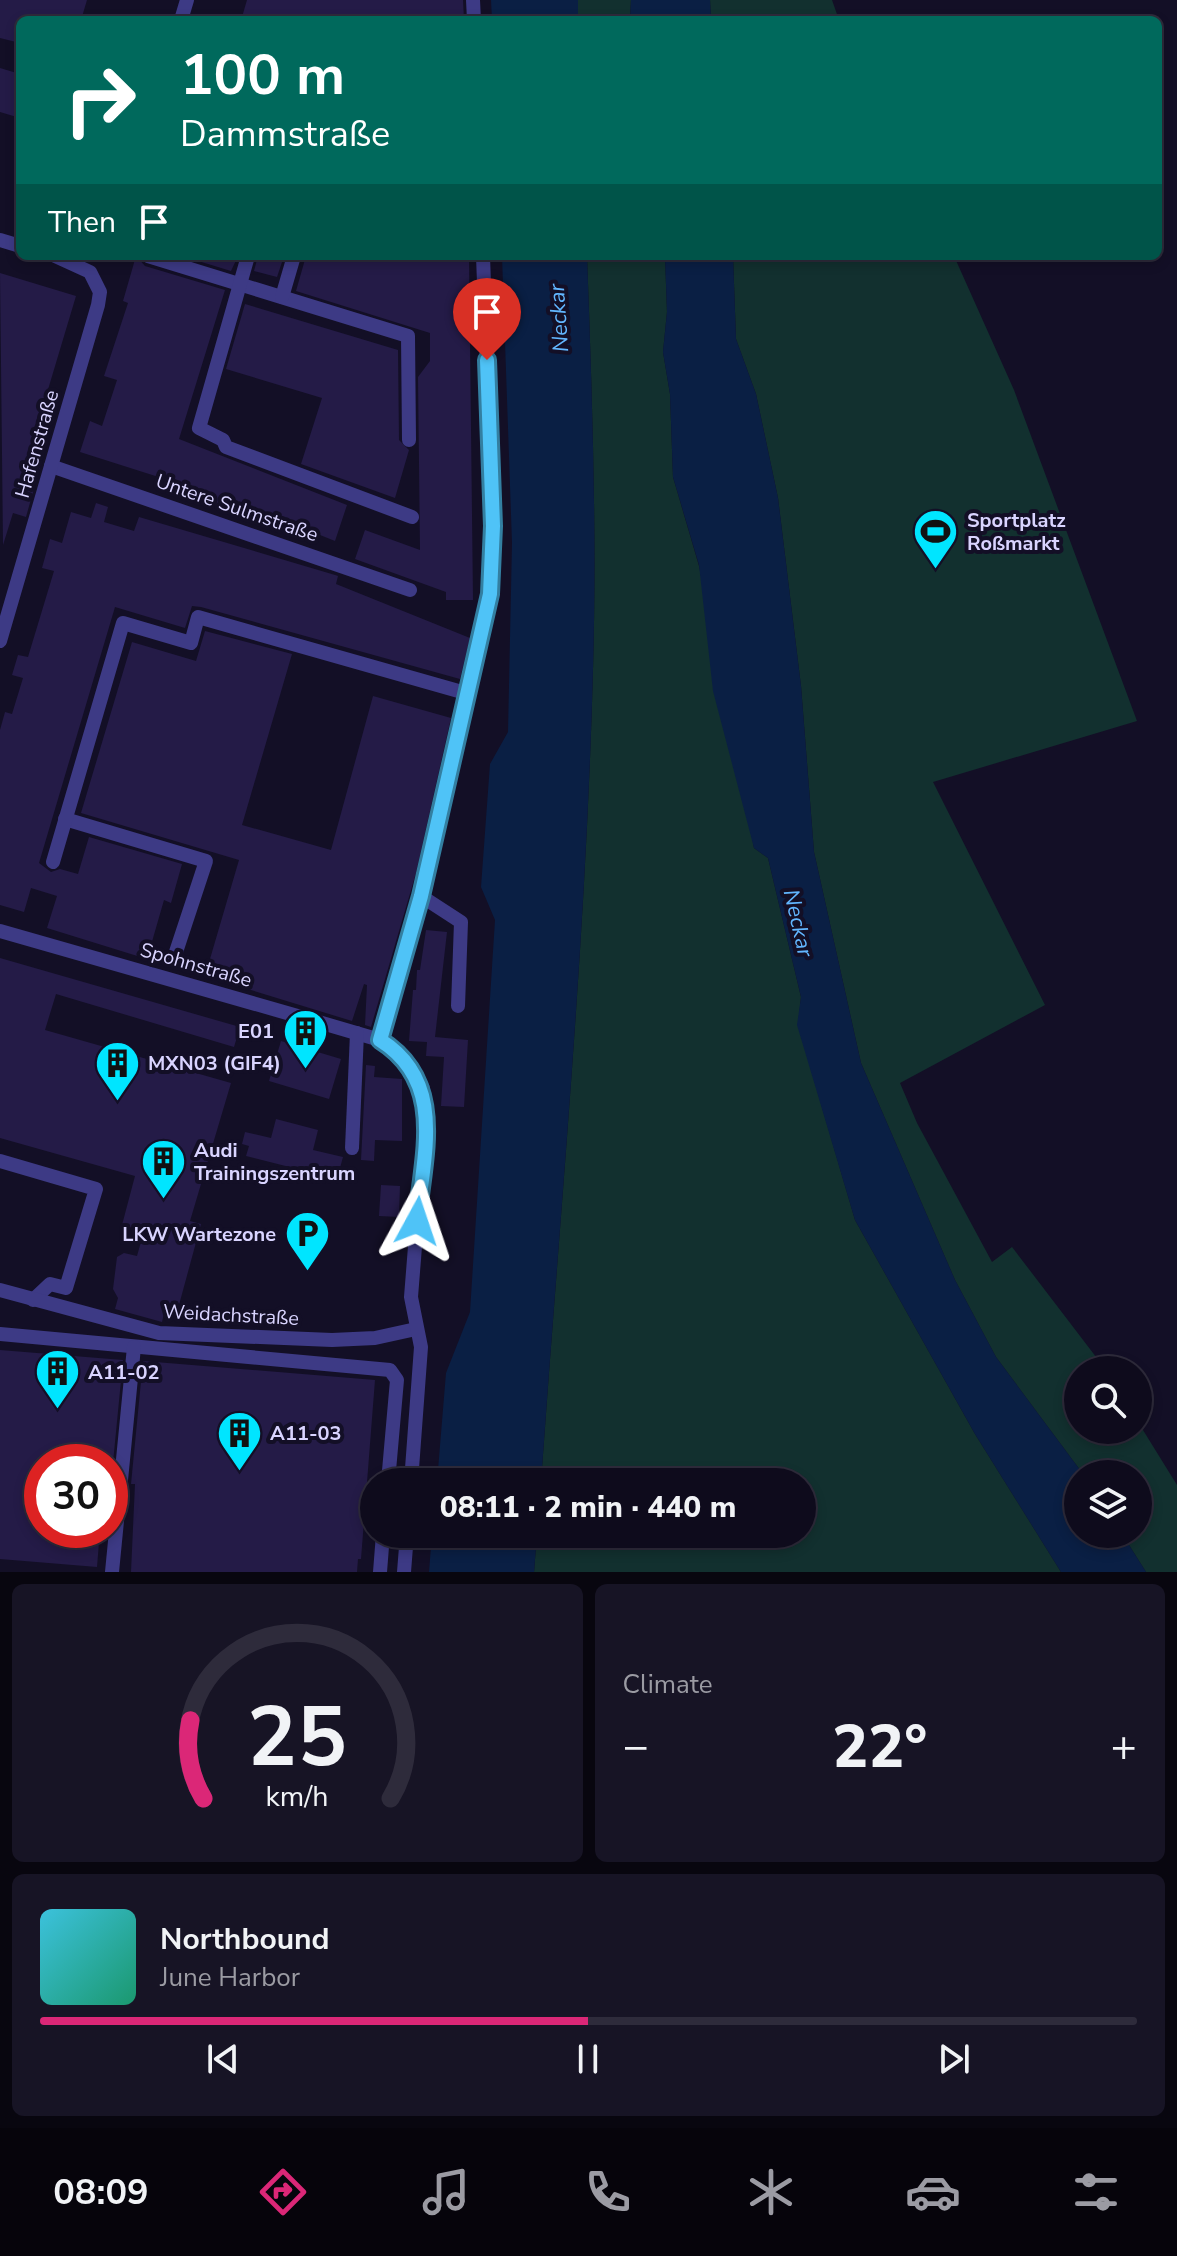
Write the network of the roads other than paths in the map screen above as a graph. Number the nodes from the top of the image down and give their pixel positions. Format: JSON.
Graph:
{"nodes":[{"id":1,"x":64,"y":260,"type":"edge"},
{"id":2,"x":161,"y":260,"type":"edge"},
{"id":3,"x":247,"y":260,"type":"edge"},
{"id":4,"x":293,"y":260,"type":"edge"},
{"id":5,"x":483,"y":260,"type":"edge"},
{"id":6,"x":239,"y":284,"type":"junction"},
{"id":7,"x":282,"y":297,"type":"junction"},
{"id":8,"x":409,"y":440,"type":"dead end"},
{"id":9,"x":51,"y":466,"type":"junction"},
{"id":10,"x":412,"y":517,"type":"dead end"},
{"id":11,"x":410,"y":590,"type":"dead end"},
{"id":12,"x":7,"y":598,"type":"edge"},
{"id":13,"x":0,"y":641,"type":"edge"},
{"id":14,"x":469,"y":694,"type":"junction"},
{"id":15,"x":65,"y":819,"type":"junction"},
{"id":16,"x":53,"y":862,"type":"dead end"},
{"id":17,"x":421,"y":896,"type":"junction"},
{"id":18,"x":0,"y":931,"type":"edge"},
{"id":19,"x":174,"y":958,"type":"dead end"},
{"id":20,"x":458,"y":1006,"type":"dead end"},
{"id":21,"x":357,"y":1033,"type":"junction"},
{"id":22,"x":380,"y":1040,"type":"junction"},
{"id":23,"x":352,"y":1148,"type":"dead end"},
{"id":24,"x":0,"y":1161,"type":"edge"},
{"id":25,"x":0,"y":1290,"type":"edge"},
{"id":26,"x":33,"y":1300,"type":"junction"},
{"id":27,"x":416,"y":1329,"type":"junction"},
{"id":28,"x":0,"y":1334,"type":"edge"},
{"id":29,"x":134,"y":1347,"type":"junction"},
{"id":30,"x":389,"y":1468,"type":"edge"},
{"id":31,"x":412,"y":1468,"type":"edge"},
{"id":32,"x":382,"y":1548,"type":"edge"},
{"id":33,"x":406,"y":1548,"type":"edge"},
{"id":34,"x":112,"y":1572,"type":"edge"},
{"id":35,"x":380,"y":1572,"type":"edge"},
{"id":36,"x":404,"y":1572,"type":"edge"}],
"edges":[{"from":1,"to":9,"type":"street","name":"Hafenstraße"},
{"from":2,"to":6,"type":"street"},
{"from":3,"to":6,"type":"street"},
{"from":4,"to":7,"type":"street"},
{"from":5,"to":14,"type":"street"},
{"from":6,"to":7,"type":"street"},
{"from":6,"to":10,"type":"street"},
{"from":7,"to":8,"type":"street"},
{"from":9,"to":11,"type":"street","name":"Untere Sulmstraße"},
{"from":9,"to":12,"type":"street","name":"Hafenstraße"},
{"from":12,"to":13,"type":"street","name":"Hafenstraße"},
{"from":14,"to":15,"type":"street"},
{"from":14,"to":17,"type":"street"},
{"from":15,"to":16,"type":"street"},
{"from":15,"to":19,"type":"street"},
{"from":17,"to":20,"type":"street"},
{"from":17,"to":22,"type":"street"},
{"from":18,"to":21,"type":"street","name":"Spohnstraße"},
{"from":21,"to":22,"type":"street","name":"Spohnstraße"},
{"from":21,"to":23,"type":"street"},
{"from":22,"to":27,"type":"street"},
{"from":24,"to":26,"type":"street"},
{"from":25,"to":26,"type":"street","name":"Weidachstraße"},
{"from":26,"to":27,"type":"street","name":"Weidachstraße"},
{"from":27,"to":31,"type":"street"},
{"from":28,"to":29,"type":"street"},
{"from":29,"to":30,"type":"street"},
{"from":29,"to":34,"type":"street"},
{"from":32,"to":35,"type":"street"},
{"from":33,"to":36,"type":"street"}]}
